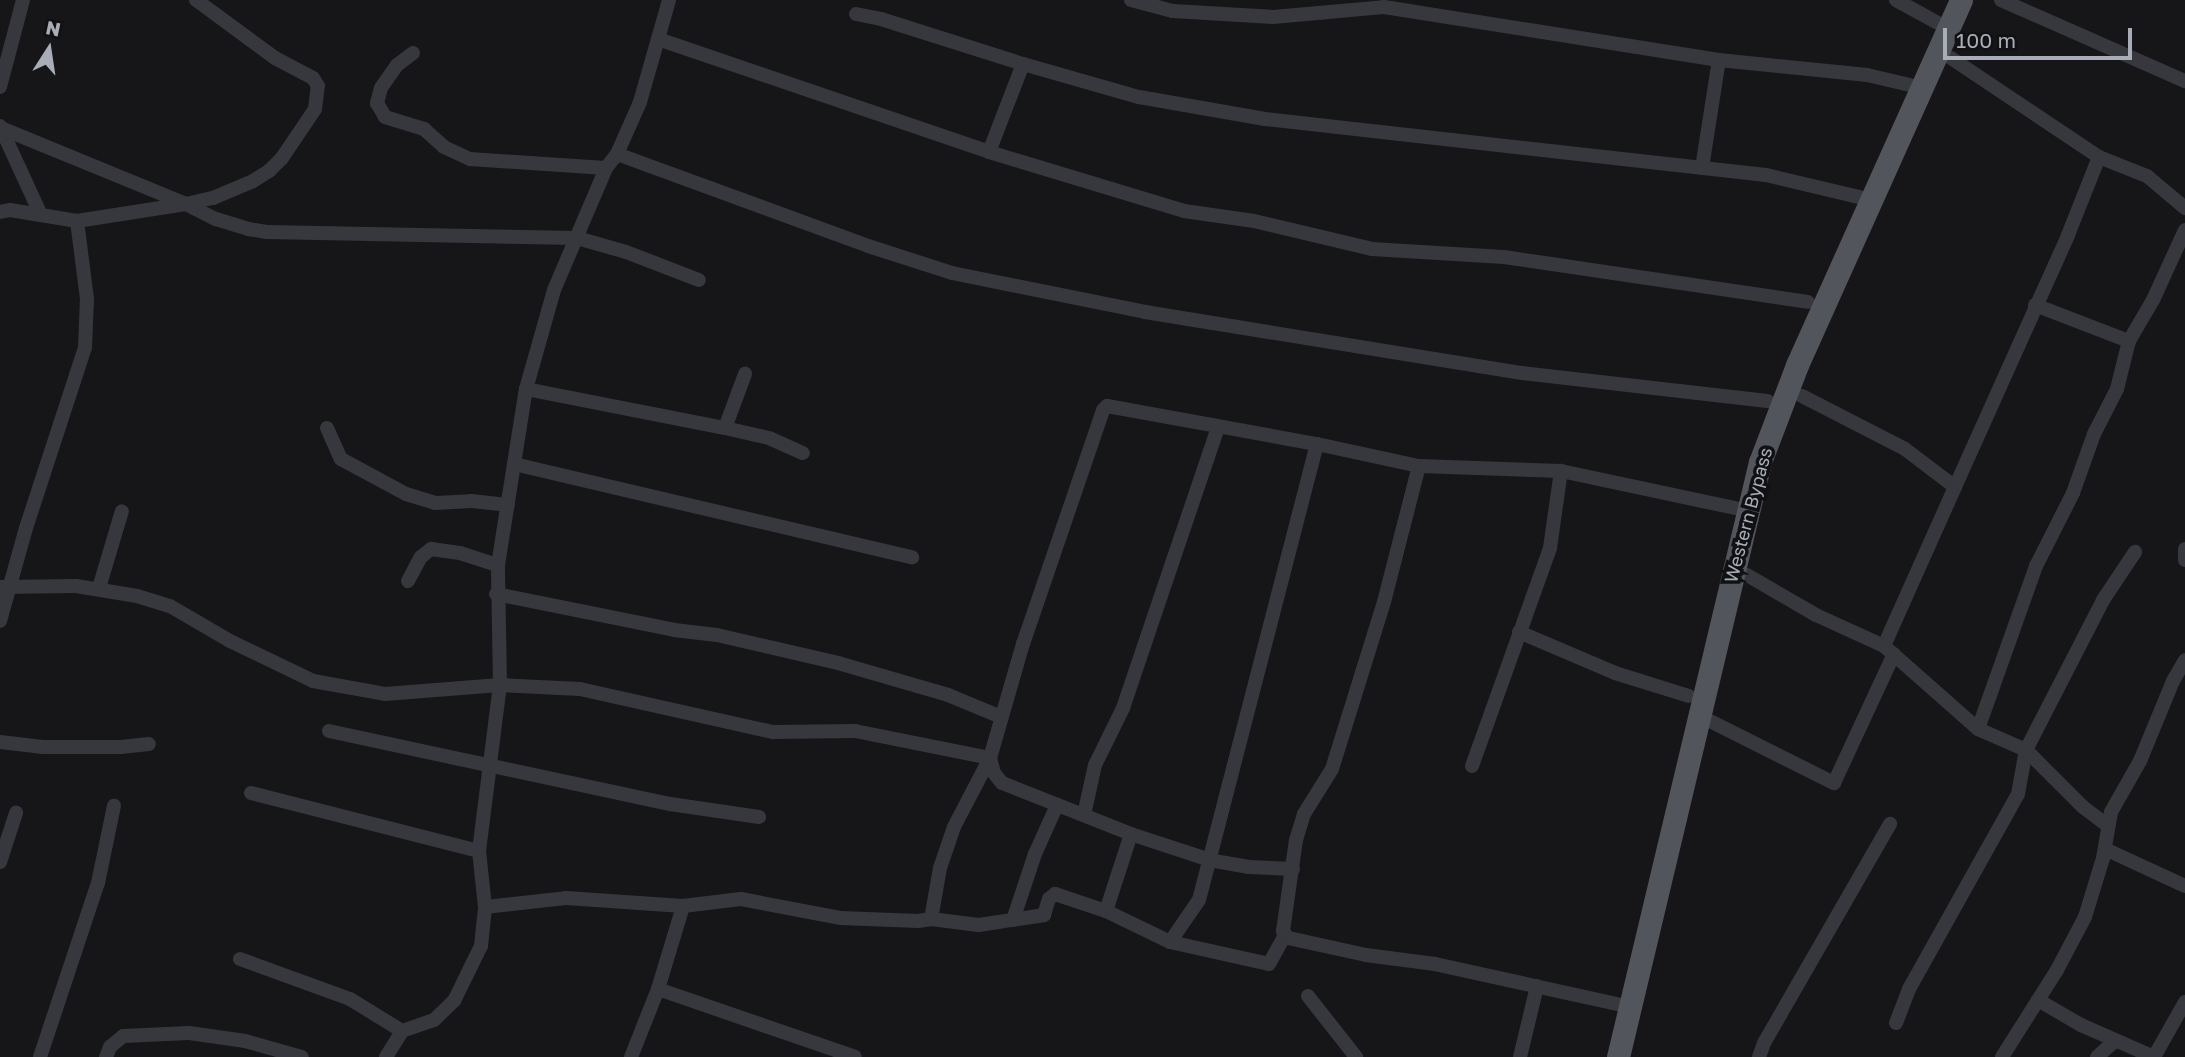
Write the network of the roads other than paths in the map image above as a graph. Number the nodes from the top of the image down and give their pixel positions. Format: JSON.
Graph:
{"nodes":[{"id":1,"x":23,"y":0,"type":"edge"},
{"id":2,"x":197,"y":0,"type":"edge"},
{"id":3,"x":669,"y":0,"type":"edge"},
{"id":4,"x":1131,"y":0,"type":"edge"},
{"id":5,"x":1896,"y":0,"type":"edge"},
{"id":6,"x":1961,"y":0,"type":"edge"},
{"id":7,"x":2001,"y":0,"type":"edge"},
{"id":8,"x":856,"y":14,"type":"dead end"},
{"id":9,"x":1938,"y":23,"type":"dead end"},
{"id":10,"x":658,"y":39,"type":"junction"},
{"id":11,"x":413,"y":53,"type":"dead end"},
{"id":12,"x":1951,"y":58,"type":"dead end"},
{"id":13,"x":1719,"y":61,"type":"junction"},
{"id":14,"x":1023,"y":64,"type":"junction"},
{"id":15,"x":2185,"y":81,"type":"edge"},
{"id":16,"x":1910,"y":85,"type":"dead end"},
{"id":17,"x":0,"y":87,"type":"edge"},
{"id":18,"x":1,"y":127,"type":"edge"},
{"id":19,"x":989,"y":152,"type":"junction"},
{"id":20,"x":617,"y":154,"type":"junction"},
{"id":21,"x":2099,"y":157,"type":"junction"},
{"id":22,"x":606,"y":168,"type":"junction"},
{"id":23,"x":1702,"y":168,"type":"junction"},
{"id":24,"x":1859,"y":197,"type":"dead end"},
{"id":25,"x":186,"y":204,"type":"junction"},
{"id":26,"x":2185,"y":208,"type":"edge"},
{"id":27,"x":0,"y":212,"type":"edge"},
{"id":28,"x":41,"y":215,"type":"junction"},
{"id":29,"x":77,"y":221,"type":"junction"},
{"id":30,"x":2185,"y":229,"type":"edge"},
{"id":31,"x":577,"y":239,"type":"junction"},
{"id":32,"x":699,"y":280,"type":"dead end"},
{"id":33,"x":1808,"y":302,"type":"dead end"},
{"id":34,"x":2035,"y":304,"type":"junction"},
{"id":35,"x":2129,"y":341,"type":"junction"},
{"id":36,"x":745,"y":374,"type":"dead end"},
{"id":37,"x":526,"y":389,"type":"junction"},
{"id":38,"x":1802,"y":396,"type":"dead end"},
{"id":39,"x":1767,"y":401,"type":"dead end"},
{"id":40,"x":1218,"y":427,"type":"junction"},
{"id":41,"x":327,"y":428,"type":"dead end"},
{"id":42,"x":725,"y":428,"type":"junction"},
{"id":43,"x":1317,"y":444,"type":"junction"},
{"id":44,"x":803,"y":453,"type":"dead end"},
{"id":45,"x":514,"y":464,"type":"junction"},
{"id":46,"x":1419,"y":466,"type":"junction"},
{"id":47,"x":1560,"y":471,"type":"junction"},
{"id":48,"x":1955,"y":487,"type":"junction"},
{"id":49,"x":508,"y":505,"type":"junction"},
{"id":50,"x":1735,"y":508,"type":"dead end"},
{"id":51,"x":122,"y":511,"type":"dead end"},
{"id":52,"x":2185,"y":549,"type":"edge"},
{"id":53,"x":2135,"y":552,"type":"dead end"},
{"id":54,"x":912,"y":556,"type":"dead end"},
{"id":55,"x":2185,"y":560,"type":"edge"},
{"id":56,"x":498,"y":565,"type":"junction"},
{"id":57,"x":1747,"y":575,"type":"dead end"},
{"id":58,"x":408,"y":581,"type":"dead end"},
{"id":59,"x":5,"y":588,"type":"edge"},
{"id":60,"x":99,"y":588,"type":"junction"},
{"id":61,"x":496,"y":594,"type":"junction"},
{"id":62,"x":0,"y":621,"type":"edge"},
{"id":63,"x":1518,"y":632,"type":"junction"},
{"id":64,"x":1889,"y":650,"type":"junction"},
{"id":65,"x":2185,"y":660,"type":"edge"},
{"id":66,"x":500,"y":685,"type":"junction"},
{"id":67,"x":1689,"y":696,"type":"dead end"},
{"id":68,"x":1001,"y":717,"type":"junction"},
{"id":69,"x":1710,"y":720,"type":"dead end"},
{"id":70,"x":1978,"y":729,"type":"junction"},
{"id":71,"x":329,"y":731,"type":"dead end"},
{"id":72,"x":0,"y":742,"type":"edge"},
{"id":73,"x":149,"y":744,"type":"dead end"},
{"id":74,"x":2026,"y":750,"type":"junction"},
{"id":75,"x":990,"y":758,"type":"junction"},
{"id":76,"x":491,"y":766,"type":"junction"},
{"id":77,"x":1472,"y":766,"type":"dead end"},
{"id":78,"x":251,"y":793,"type":"dead end"},
{"id":79,"x":1057,"y":805,"type":"junction"},
{"id":80,"x":114,"y":806,"type":"dead end"},
{"id":81,"x":16,"y":813,"type":"dead end"},
{"id":82,"x":1084,"y":816,"type":"junction"},
{"id":83,"x":759,"y":817,"type":"dead end"},
{"id":84,"x":1889,"y":824,"type":"dead end"},
{"id":85,"x":2108,"y":827,"type":"junction"},
{"id":86,"x":1131,"y":834,"type":"junction"},
{"id":87,"x":2105,"y":849,"type":"junction"},
{"id":88,"x":479,"y":851,"type":"junction"},
{"id":89,"x":1210,"y":860,"type":"junction"},
{"id":90,"x":0,"y":862,"type":"edge"},
{"id":91,"x":1293,"y":869,"type":"junction"},
{"id":92,"x":2185,"y":886,"type":"edge"},
{"id":93,"x":682,"y":906,"type":"junction"},
{"id":94,"x":485,"y":907,"type":"junction"},
{"id":95,"x":1107,"y":911,"type":"junction"},
{"id":96,"x":931,"y":919,"type":"junction"},
{"id":97,"x":1013,"y":920,"type":"junction"},
{"id":98,"x":1285,"y":935,"type":"junction"},
{"id":99,"x":1170,"y":942,"type":"junction"},
{"id":100,"x":240,"y":959,"type":"dead end"},
{"id":101,"x":1538,"y":986,"type":"junction"},
{"id":102,"x":658,"y":989,"type":"junction"},
{"id":103,"x":1308,"y":996,"type":"dead end"},
{"id":104,"x":2038,"y":1000,"type":"junction"},
{"id":105,"x":2185,"y":1002,"type":"edge"},
{"id":106,"x":1617,"y":1004,"type":"dead end"},
{"id":107,"x":1896,"y":1023,"type":"dead end"},
{"id":108,"x":402,"y":1031,"type":"junction"},
{"id":109,"x":2116,"y":1040,"type":"junction"},
{"id":110,"x":40,"y":1057,"type":"edge"},
{"id":111,"x":106,"y":1057,"type":"edge"},
{"id":112,"x":302,"y":1057,"type":"edge"},
{"id":113,"x":386,"y":1057,"type":"edge"},
{"id":114,"x":631,"y":1057,"type":"edge"},
{"id":115,"x":855,"y":1057,"type":"edge"},
{"id":116,"x":1356,"y":1057,"type":"edge"},
{"id":117,"x":1520,"y":1057,"type":"edge"},
{"id":118,"x":1618,"y":1057,"type":"edge"},
{"id":119,"x":1759,"y":1057,"type":"edge"},
{"id":120,"x":2002,"y":1057,"type":"edge"},
{"id":121,"x":2097,"y":1057,"type":"edge"},
{"id":122,"x":2154,"y":1057,"type":"edge"}],
"edges":[{"from":1,"to":17,"type":"street"},
{"from":2,"to":25,"type":"street"},
{"from":3,"to":10,"type":"street"},
{"from":4,"to":13,"type":"street"},
{"from":5,"to":9,"type":"street"},
{"from":6,"to":118,"type":"main road","name":"Western Bypass"},
{"from":7,"to":15,"type":"street"},
{"from":8,"to":14,"type":"street"},
{"from":10,"to":19,"type":"street"},
{"from":10,"to":20,"type":"street"},
{"from":11,"to":22,"type":"street"},
{"from":12,"to":21,"type":"street"},
{"from":13,"to":16,"type":"street"},
{"from":13,"to":23,"type":"street"},
{"from":14,"to":19,"type":"street"},
{"from":14,"to":23,"type":"street"},
{"from":18,"to":25,"type":"street"},
{"from":18,"to":28,"type":"street"},
{"from":19,"to":33,"type":"street"},
{"from":20,"to":22,"type":"street"},
{"from":20,"to":39,"type":"street"},
{"from":21,"to":26,"type":"street"},
{"from":21,"to":34,"type":"street"},
{"from":22,"to":31,"type":"street"},
{"from":23,"to":24,"type":"street"},
{"from":25,"to":29,"type":"street"},
{"from":25,"to":31,"type":"street"},
{"from":27,"to":28,"type":"street"},
{"from":28,"to":29,"type":"street"},
{"from":29,"to":59,"type":"street"},
{"from":30,"to":35,"type":"street"},
{"from":31,"to":32,"type":"street"},
{"from":31,"to":37,"type":"street"},
{"from":34,"to":35,"type":"street"},
{"from":34,"to":48,"type":"street"},
{"from":35,"to":70,"type":"street"},
{"from":36,"to":42,"type":"street"},
{"from":37,"to":42,"type":"street"},
{"from":37,"to":45,"type":"street"},
{"from":38,"to":48,"type":"street"},
{"from":40,"to":43,"type":"street"},
{"from":40,"to":68,"type":"street"},
{"from":40,"to":82,"type":"street"},
{"from":41,"to":49,"type":"street"},
{"from":42,"to":44,"type":"street"},
{"from":43,"to":46,"type":"street"},
{"from":43,"to":89,"type":"street"},
{"from":45,"to":49,"type":"street"},
{"from":45,"to":54,"type":"street"},
{"from":46,"to":47,"type":"street"},
{"from":46,"to":91,"type":"street"},
{"from":47,"to":50,"type":"street"},
{"from":47,"to":63,"type":"street"},
{"from":48,"to":64,"type":"street"},
{"from":49,"to":56,"type":"street"},
{"from":51,"to":60,"type":"street"},
{"from":52,"to":55,"type":"street"},
{"from":53,"to":74,"type":"street"},
{"from":56,"to":58,"type":"street"},
{"from":56,"to":61,"type":"street"},
{"from":57,"to":64,"type":"street"},
{"from":59,"to":60,"type":"street"},
{"from":59,"to":62,"type":"street"},
{"from":60,"to":66,"type":"street"},
{"from":61,"to":66,"type":"street"},
{"from":61,"to":68,"type":"street"},
{"from":63,"to":67,"type":"street"},
{"from":63,"to":77,"type":"street"},
{"from":64,"to":69,"type":"street"},
{"from":64,"to":70,"type":"street"},
{"from":65,"to":85,"type":"street"},
{"from":66,"to":75,"type":"street"},
{"from":66,"to":76,"type":"street"},
{"from":68,"to":75,"type":"street"},
{"from":70,"to":74,"type":"street"},
{"from":71,"to":76,"type":"street"},
{"from":72,"to":73,"type":"street"},
{"from":74,"to":85,"type":"street"},
{"from":74,"to":107,"type":"street"},
{"from":75,"to":79,"type":"street"},
{"from":75,"to":96,"type":"street"},
{"from":76,"to":83,"type":"street"},
{"from":76,"to":88,"type":"street"},
{"from":78,"to":88,"type":"street"},
{"from":79,"to":82,"type":"street"},
{"from":79,"to":97,"type":"street"},
{"from":80,"to":110,"type":"street"},
{"from":81,"to":90,"type":"street"},
{"from":82,"to":86,"type":"street"},
{"from":84,"to":119,"type":"street"},
{"from":85,"to":87,"type":"street"},
{"from":86,"to":89,"type":"street"},
{"from":86,"to":95,"type":"street"},
{"from":87,"to":92,"type":"street"},
{"from":87,"to":104,"type":"street"},
{"from":88,"to":94,"type":"street"},
{"from":89,"to":91,"type":"street"},
{"from":89,"to":99,"type":"street"},
{"from":91,"to":98,"type":"street"},
{"from":93,"to":94,"type":"street"},
{"from":93,"to":96,"type":"street"},
{"from":93,"to":102,"type":"street"},
{"from":94,"to":108,"type":"street"},
{"from":95,"to":97,"type":"street"},
{"from":95,"to":99,"type":"street"},
{"from":96,"to":97,"type":"street"},
{"from":98,"to":99,"type":"street"},
{"from":98,"to":101,"type":"street"},
{"from":100,"to":108,"type":"street"},
{"from":101,"to":106,"type":"street"},
{"from":101,"to":117,"type":"street"},
{"from":102,"to":114,"type":"street"},
{"from":102,"to":115,"type":"street"},
{"from":103,"to":116,"type":"street"},
{"from":104,"to":109,"type":"street"},
{"from":104,"to":120,"type":"street"},
{"from":105,"to":122,"type":"street"},
{"from":108,"to":113,"type":"street"},
{"from":109,"to":121,"type":"street"},
{"from":109,"to":122,"type":"street"},
{"from":111,"to":112,"type":"street"}]}
